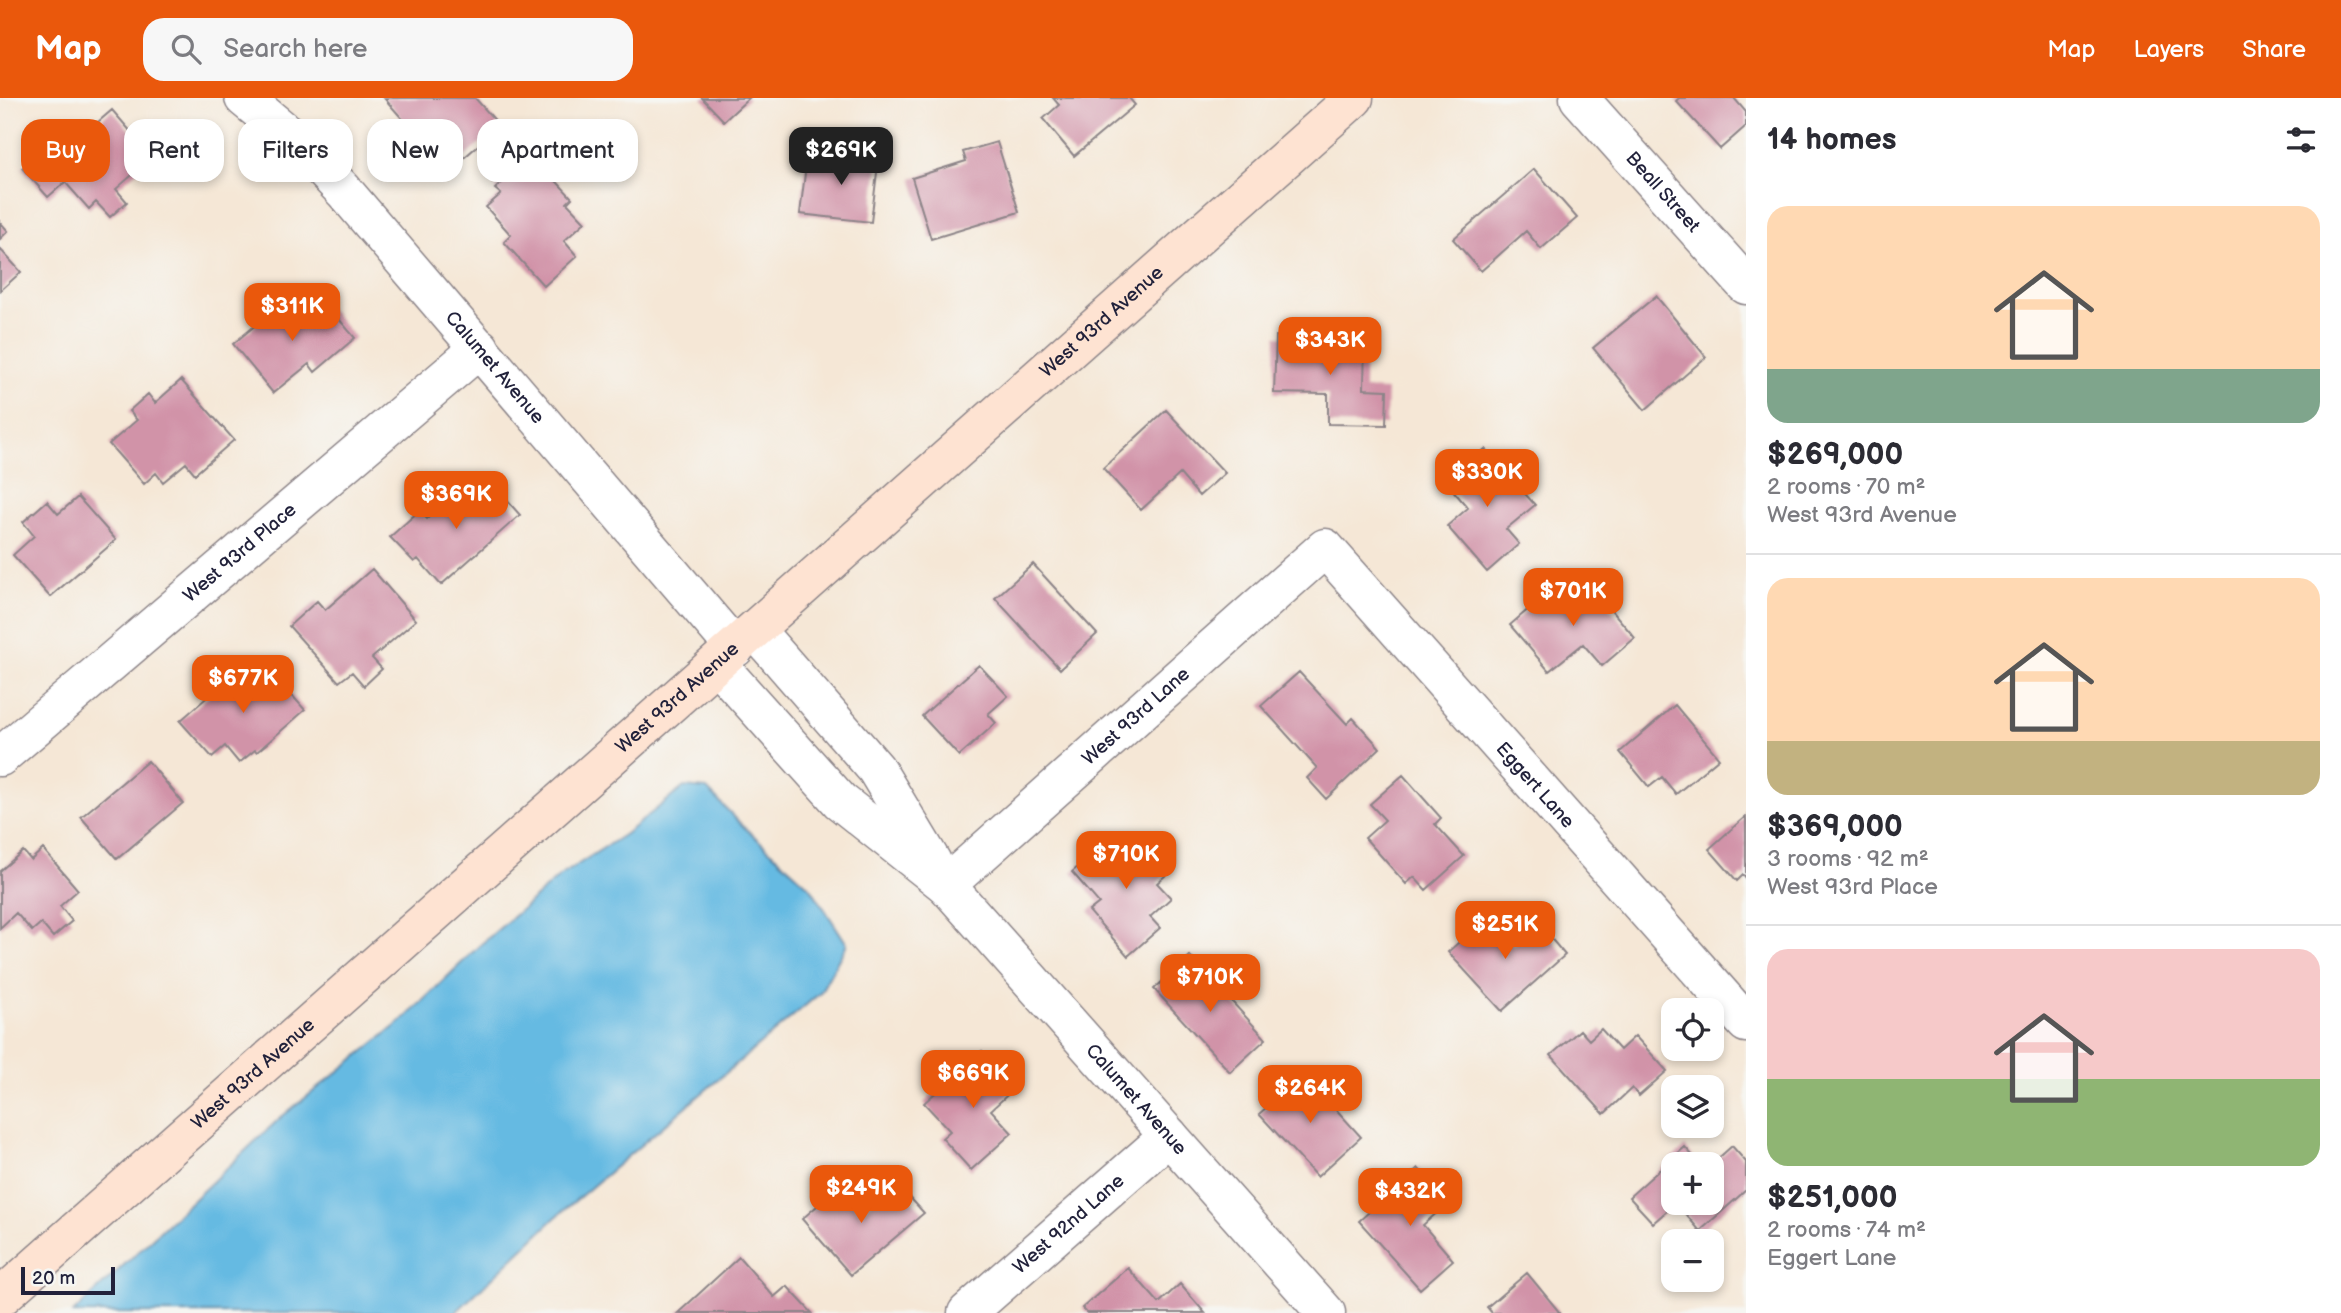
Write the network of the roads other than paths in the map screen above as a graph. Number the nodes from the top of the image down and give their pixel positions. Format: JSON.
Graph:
{"nodes":[{"id":1,"x":244,"y":98,"type":"edge"},
{"id":2,"x":1354,"y":98,"type":"edge"},
{"id":3,"x":1579,"y":98,"type":"edge"},
{"id":4,"x":1746,"y":285,"type":"edge"},
{"id":5,"x":480,"y":348,"type":"junction"},
{"id":6,"x":1325,"y":548,"type":"joint"},
{"id":7,"x":736,"y":647,"type":"junction"},
{"id":8,"x":0,"y":757,"type":"edge"},
{"id":9,"x":946,"y":885,"type":"junction"},
{"id":10,"x":1746,"y":1023,"type":"edge"},
{"id":11,"x":1169,"y":1136,"type":"junction"},
{"id":12,"x":2,"y":1293,"type":"edge"},
{"id":13,"x":967,"y":1313,"type":"edge"},
{"id":14,"x":1326,"y":1313,"type":"edge"}],
"edges":[{"from":1,"to":5,"type":"street","name":"Calumet Avenue"},
{"from":2,"to":7,"type":"street","name":"West 93rd Avenue"},
{"from":3,"to":4,"type":"street","name":"Beall Street"},
{"from":5,"to":7,"type":"street","name":"Calumet Avenue"},
{"from":5,"to":8,"type":"street","name":"West 93rd Place"},
{"from":6,"to":9,"type":"street","name":"West 93rd Lane"},
{"from":6,"to":10,"type":"street","name":"Eggert Lane"},
{"from":7,"to":9,"type":"street","name":"Calumet Avenue"},
{"from":7,"to":9,"type":"street","name":"Calumet Avenue"},
{"from":7,"to":12,"type":"street","name":"West 93rd Avenue"},
{"from":9,"to":11,"type":"street","name":"Calumet Avenue"},
{"from":11,"to":13,"type":"street","name":"West 92nd Lane"},
{"from":11,"to":14,"type":"street","name":"Calumet Avenue"}]}
